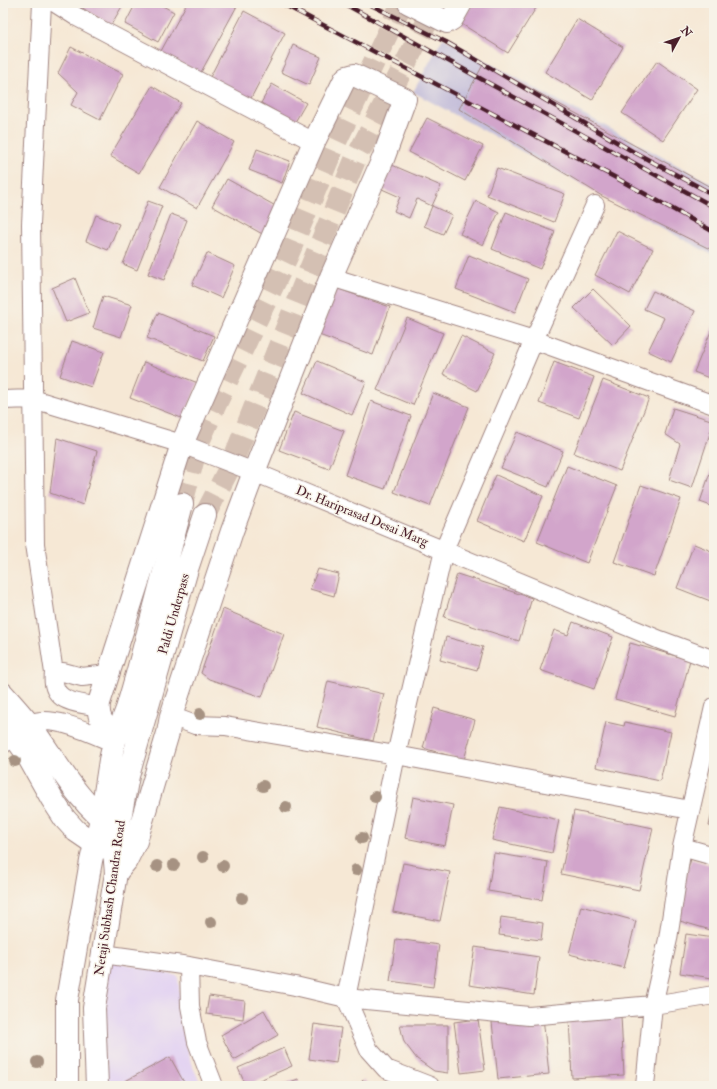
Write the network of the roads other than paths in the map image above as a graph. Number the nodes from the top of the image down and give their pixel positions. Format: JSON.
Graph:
{"nodes":[{"id":1,"x":42,"y":3,"type":"edge"},
{"id":2,"x":55,"y":3,"type":"edge"},
{"id":3,"x":409,"y":3,"type":"edge"},
{"id":4,"x":461,"y":3,"type":"edge"},
{"id":5,"x":314,"y":142,"type":"junction"},
{"id":6,"x":594,"y":205,"type":"dead end"},
{"id":7,"x":331,"y":277,"type":"junction"},
{"id":8,"x":534,"y":340,"type":"junction"},
{"id":9,"x":33,"y":399,"type":"junction"},
{"id":10,"x":3,"y":400,"type":"edge"},
{"id":11,"x":714,"y":405,"type":"edge"},
{"id":12,"x":182,"y":444,"type":"junction"},
{"id":13,"x":254,"y":472,"type":"junction"},
{"id":14,"x":182,"y":504,"type":"tunnel mouth"},
{"id":15,"x":205,"y":515,"type":"tunnel mouth"},
{"id":16,"x":444,"y":550,"type":"junction"},
{"id":17,"x":714,"y":660,"type":"edge"},
{"id":18,"x":54,"y":673,"type":"junction"},
{"id":19,"x":108,"y":674,"type":"junction"},
{"id":20,"x":3,"y":694,"type":"edge"},
{"id":21,"x":98,"y":707,"type":"junction"},
{"id":22,"x":714,"y":707,"type":"edge"},
{"id":23,"x":145,"y":713,"type":"joint"},
{"id":24,"x":172,"y":716,"type":"junction"},
{"id":25,"x":12,"y":731,"type":"edge"},
{"id":26,"x":115,"y":740,"type":"junction"},
{"id":27,"x":396,"y":755,"type":"junction"},
{"id":28,"x":690,"y":810,"type":"junction"},
{"id":29,"x":107,"y":836,"type":"junction"},
{"id":30,"x":682,"y":847,"type":"junction"},
{"id":31,"x":714,"y":856,"type":"edge"},
{"id":32,"x":116,"y":873,"type":"junction"},
{"id":33,"x":103,"y":954,"type":"junction"},
{"id":34,"x":189,"y":966,"type":"junction"},
{"id":35,"x":714,"y":995,"type":"edge"},
{"id":36,"x":346,"y":998,"type":"junction"},
{"id":37,"x":653,"y":1005,"type":"junction"},
{"id":38,"x":67,"y":1086,"type":"edge"},
{"id":39,"x":97,"y":1086,"type":"edge"},
{"id":40,"x":214,"y":1086,"type":"edge"},
{"id":41,"x":430,"y":1086,"type":"edge"},
{"id":42,"x":645,"y":1086,"type":"edge"}],
"edges":[{"from":1,"to":9,"type":"street"},
{"from":2,"to":5,"type":"street"},
{"from":3,"to":4,"type":"street"},
{"from":5,"to":7,"type":"street"},
{"from":5,"to":12,"type":"street"},
{"from":6,"to":8,"type":"street"},
{"from":7,"to":8,"type":"street"},
{"from":7,"to":13,"type":"street"},
{"from":8,"to":11,"type":"street"},
{"from":8,"to":16,"type":"street"},
{"from":9,"to":10,"type":"street","name":"Dr. Hariprasad Desai Marg"},
{"from":9,"to":12,"type":"street","name":"Dr. Hariprasad Desai Marg"},
{"from":9,"to":18,"type":"street"},
{"from":12,"to":13,"type":"street","name":"Dr. Hariprasad Desai Marg"},
{"from":12,"to":19,"type":"street"},
{"from":13,"to":16,"type":"street","name":"Dr. Hariprasad Desai Marg"},
{"from":13,"to":24,"type":"street"},
{"from":14,"to":26,"type":"street"},
{"from":15,"to":23,"type":"street","name":"Paldi Underpass"},
{"from":16,"to":17,"type":"street","name":"Dr. Hariprasad Desai Marg"},
{"from":16,"to":27,"type":"street"},
{"from":18,"to":19,"type":"street"},
{"from":18,"to":21,"type":"street"},
{"from":19,"to":21,"type":"street"},
{"from":20,"to":25,"type":"street"},
{"from":21,"to":26,"type":"street"},
{"from":22,"to":28,"type":"street"},
{"from":23,"to":29,"type":"street","name":"Netaji Subhash Chandra Road"},
{"from":24,"to":27,"type":"street"},
{"from":24,"to":32,"type":"street"},
{"from":25,"to":26,"type":"street"},
{"from":25,"to":29,"type":"street"},
{"from":26,"to":29,"type":"street"},
{"from":27,"to":28,"type":"street"},
{"from":27,"to":36,"type":"street"},
{"from":28,"to":30,"type":"street"},
{"from":29,"to":32,"type":"street","name":"Netaji Subhash Chandra Road"},
{"from":29,"to":38,"type":"street"},
{"from":30,"to":31,"type":"street"},
{"from":30,"to":37,"type":"street"},
{"from":32,"to":33,"type":"street","name":"Netaji Subhash Chandra Road"},
{"from":33,"to":34,"type":"street"},
{"from":33,"to":39,"type":"street","name":"Netaji Subhash Chandra Road"},
{"from":34,"to":36,"type":"street"},
{"from":34,"to":40,"type":"street"},
{"from":35,"to":37,"type":"street"},
{"from":36,"to":37,"type":"street"},
{"from":36,"to":41,"type":"street"},
{"from":37,"to":42,"type":"street"}]}
